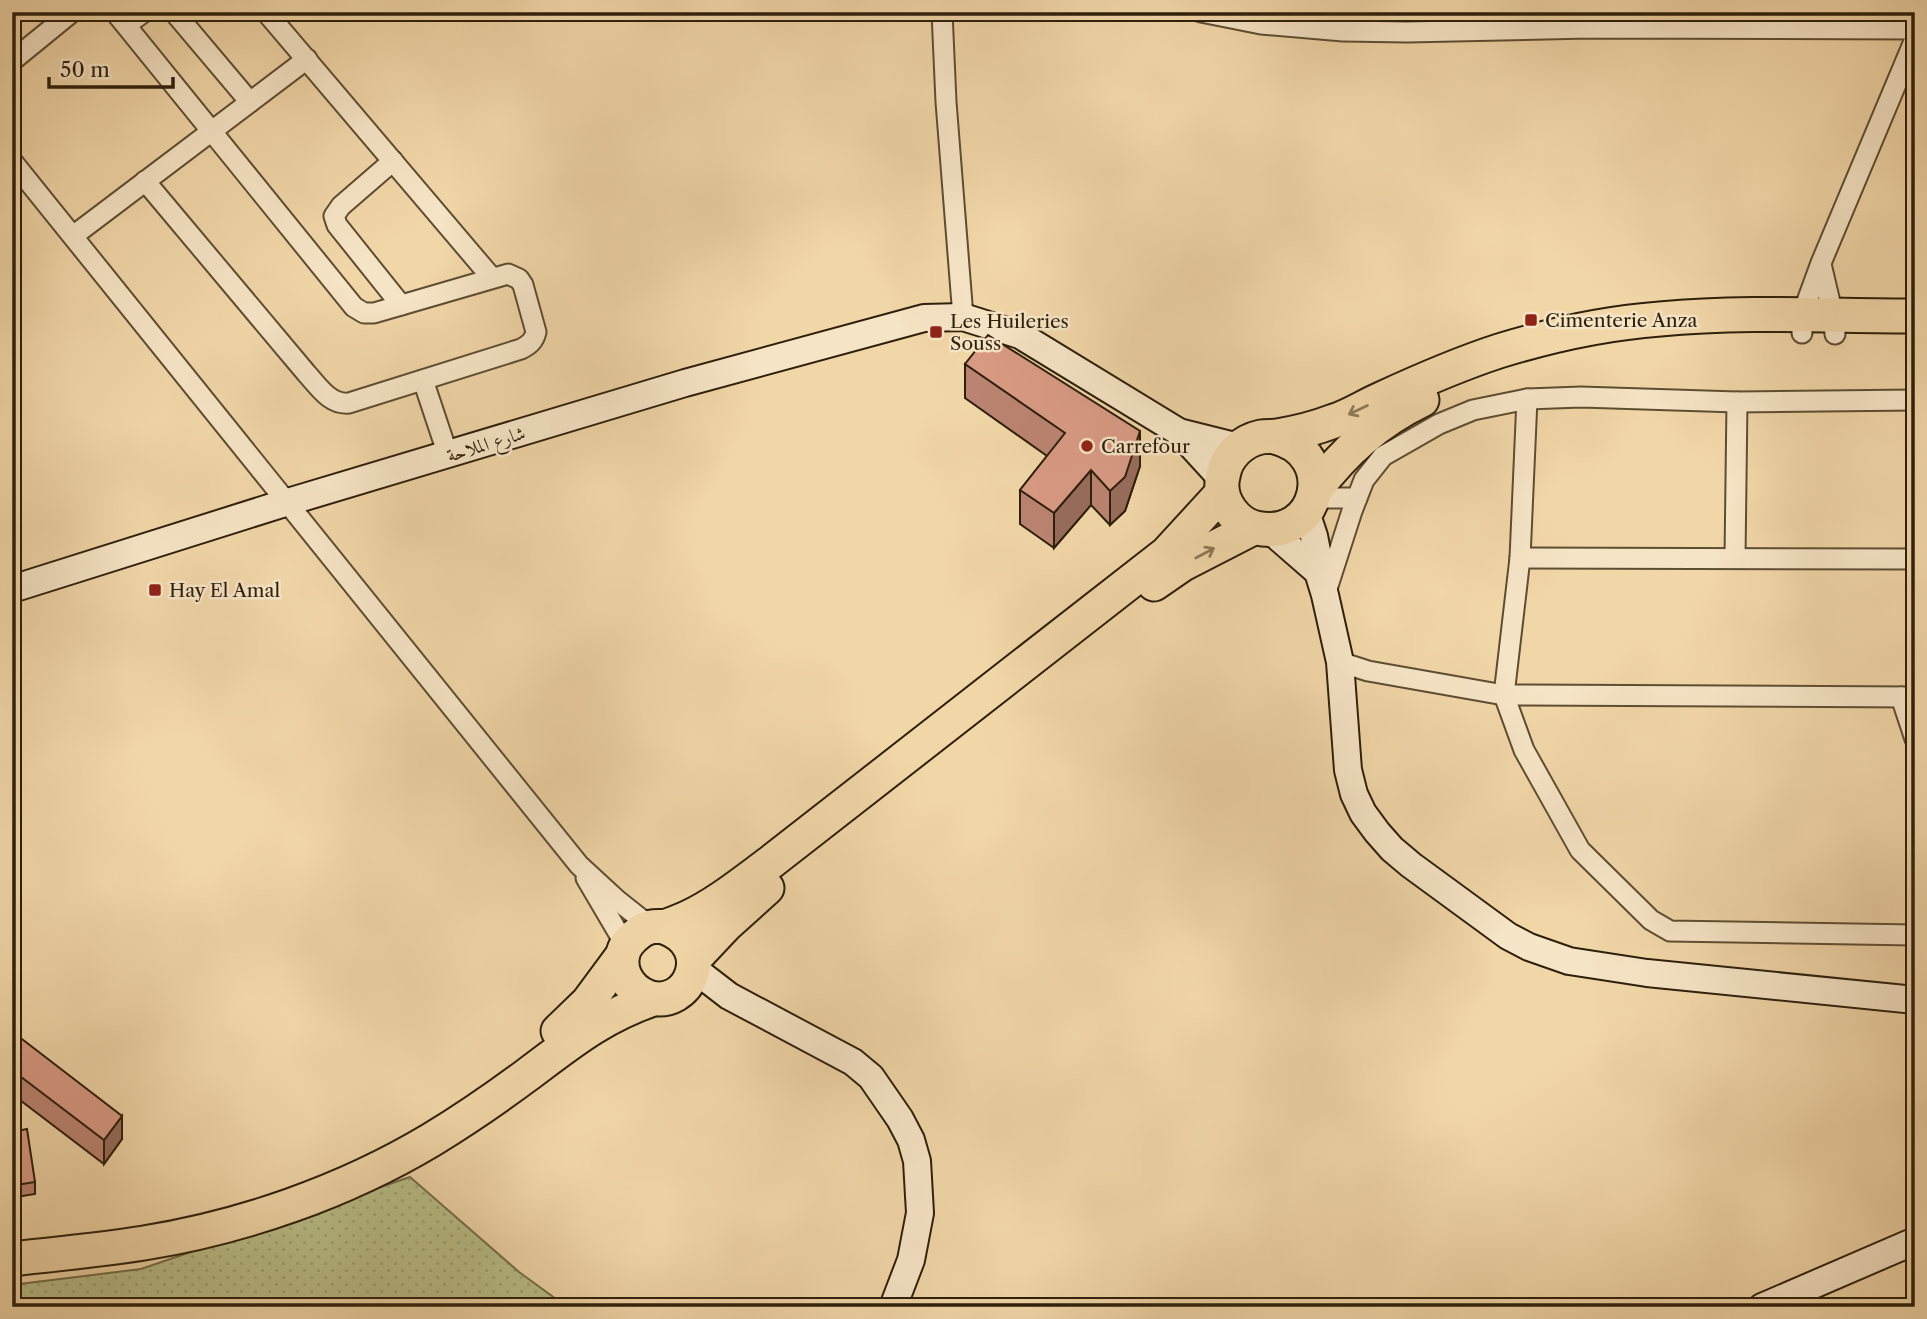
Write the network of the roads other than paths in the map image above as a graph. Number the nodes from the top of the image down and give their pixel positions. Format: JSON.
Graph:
{"nodes":[{"id":1,"x":144,"y":12,"type":"edge"},
{"id":2,"x":174,"y":12,"type":"edge"},
{"id":3,"x":266,"y":12,"type":"edge"},
{"id":4,"x":942,"y":12,"type":"edge"},
{"id":5,"x":1470,"y":12,"type":"edge"},
{"id":6,"x":65,"y":14,"type":"edge"},
{"id":7,"x":1211,"y":14,"type":"edge"},
{"id":8,"x":120,"y":18,"type":"edge"},
{"id":9,"x":1592,"y":20,"type":"edge"},
{"id":10,"x":1915,"y":29,"type":"edge"},
{"id":11,"x":1463,"y":32,"type":"junction"},
{"id":12,"x":1915,"y":39,"type":"edge"},
{"id":13,"x":307,"y":59,"type":"junction"},
{"id":14,"x":12,"y":61,"type":"edge"},
{"id":15,"x":250,"y":102,"type":"junction"},
{"id":16,"x":211,"y":132,"type":"junction"},
{"id":17,"x":12,"y":161,"type":"edge"},
{"id":18,"x":393,"y":161,"type":"junction"},
{"id":19,"x":145,"y":181,"type":"junction"},
{"id":20,"x":73,"y":236,"type":"junction"},
{"id":21,"x":1821,"y":263,"type":"junction"},
{"id":22,"x":492,"y":278,"type":"junction"},
{"id":23,"x":401,"y":305,"type":"junction"},
{"id":24,"x":1915,"y":316,"type":"edge"},
{"id":25,"x":964,"y":317,"type":"junction"},
{"id":26,"x":1818,"y":324,"type":"junction"},
{"id":27,"x":1915,"y":334,"type":"edge"},
{"id":28,"x":423,"y":380,"type":"junction"},
{"id":29,"x":1527,"y":399,"type":"junction"},
{"id":30,"x":1915,"y":400,"type":"edge"},
{"id":31,"x":1737,"y":402,"type":"junction"},
{"id":32,"x":1179,"y":432,"type":"junction"},
{"id":33,"x":1275,"y":437,"type":"junction"},
{"id":34,"x":1239,"y":447,"type":"junction"},
{"id":35,"x":448,"y":456,"type":"junction"},
{"id":36,"x":1222,"y":486,"type":"junction"},
{"id":37,"x":1357,"y":499,"type":"junction"},
{"id":38,"x":1312,"y":500,"type":"junction"},
{"id":39,"x":288,"y":502,"type":"junction"},
{"id":40,"x":1262,"y":529,"type":"junction"},
{"id":41,"x":1520,"y":558,"type":"junction"},
{"id":42,"x":1735,"y":558,"type":"junction"},
{"id":43,"x":1915,"y":559,"type":"edge"},
{"id":44,"x":1321,"y":584,"type":"junction"},
{"id":45,"x":12,"y":589,"type":"edge"},
{"id":46,"x":1340,"y":662,"type":"junction"},
{"id":47,"x":1504,"y":695,"type":"junction"},
{"id":48,"x":1908,"y":697,"type":"edge"},
{"id":49,"x":1915,"y":739,"type":"edge"},
{"id":50,"x":579,"y":865,"type":"junction"},
{"id":51,"x":1915,"y":936,"type":"edge"},
{"id":52,"x":641,"y":939,"type":"junction"},
{"id":53,"x":679,"y":980,"type":"junction"},
{"id":54,"x":1915,"y":1000,"type":"edge"},
{"id":55,"x":12,"y":1239,"type":"edge"},
{"id":56,"x":1915,"y":1241,"type":"edge"},
{"id":57,"x":12,"y":1259,"type":"edge"},
{"id":58,"x":893,"y":1307,"type":"edge"},
{"id":59,"x":1762,"y":1307,"type":"edge"}],
"edges":[{"from":1,"to":8,"type":"street"},
{"from":2,"to":15,"type":"street"},
{"from":3,"to":13,"type":"street"},
{"from":4,"to":25,"type":"street"},
{"from":5,"to":11,"type":"street"},
{"from":6,"to":14,"type":"street"},
{"from":7,"to":11,"type":"street"},
{"from":8,"to":16,"type":"street"},
{"from":9,"to":10,"type":"street"},
{"from":9,"to":11,"type":"street"},
{"from":12,"to":21,"type":"street"},
{"from":13,"to":15,"type":"street"},
{"from":13,"to":18,"type":"street"},
{"from":15,"to":16,"type":"street"},
{"from":16,"to":19,"type":"street"},
{"from":16,"to":23,"type":"street"},
{"from":17,"to":20,"type":"street"},
{"from":18,"to":22,"type":"street"},
{"from":18,"to":23,"type":"street"},
{"from":19,"to":20,"type":"street"},
{"from":19,"to":28,"type":"street"},
{"from":20,"to":39,"type":"street"},
{"from":21,"to":26,"type":"street"},
{"from":21,"to":26,"type":"street"},
{"from":22,"to":23,"type":"street"},
{"from":22,"to":28,"type":"street"},
{"from":24,"to":26,"type":"highway"},
{"from":25,"to":32,"type":"street","name":"شارع الملاحة"},
{"from":25,"to":35,"type":"street","name":"شارع الملاحة"},
{"from":26,"to":27,"type":"highway"},
{"from":26,"to":33,"type":"highway","one_way":true},
{"from":26,"to":38,"type":"highway"},
{"from":28,"to":35,"type":"street"},
{"from":29,"to":31,"type":"street"},
{"from":29,"to":37,"type":"street"},
{"from":29,"to":41,"type":"street"},
{"from":30,"to":31,"type":"street"},
{"from":31,"to":42,"type":"street"},
{"from":32,"to":34,"type":"street"},
{"from":32,"to":36,"type":"street"},
{"from":33,"to":34,"type":"highway"},
{"from":33,"to":38,"type":"highway"},
{"from":34,"to":36,"type":"highway"},
{"from":35,"to":39,"type":"street","name":"شارع الملاحة"},
{"from":36,"to":40,"type":"highway"},
{"from":36,"to":52,"type":"highway"},
{"from":37,"to":38,"type":"street"},
{"from":37,"to":44,"type":"street"},
{"from":38,"to":40,"type":"highway"},
{"from":38,"to":44,"type":"street"},
{"from":39,"to":45,"type":"street","name":"شارع الملاحة"},
{"from":39,"to":50,"type":"street"},
{"from":40,"to":44,"type":"street"},
{"from":53,"to":40,"type":"highway","one_way":true},
{"from":41,"to":42,"type":"street"},
{"from":41,"to":47,"type":"street"},
{"from":42,"to":43,"type":"street"},
{"from":44,"to":46,"type":"street"},
{"from":46,"to":47,"type":"street"},
{"from":46,"to":54,"type":"street"},
{"from":47,"to":48,"type":"street"},
{"from":47,"to":51,"type":"street"},
{"from":48,"to":49,"type":"street"},
{"from":50,"to":52,"type":"street"},
{"from":50,"to":52,"type":"street"},
{"from":52,"to":53,"type":"highway"},
{"from":52,"to":53,"type":"highway"},
{"from":52,"to":55,"type":"highway"},
{"from":53,"to":57,"type":"highway"},
{"from":53,"to":58,"type":"street"},
{"from":56,"to":59,"type":"street"}]}
